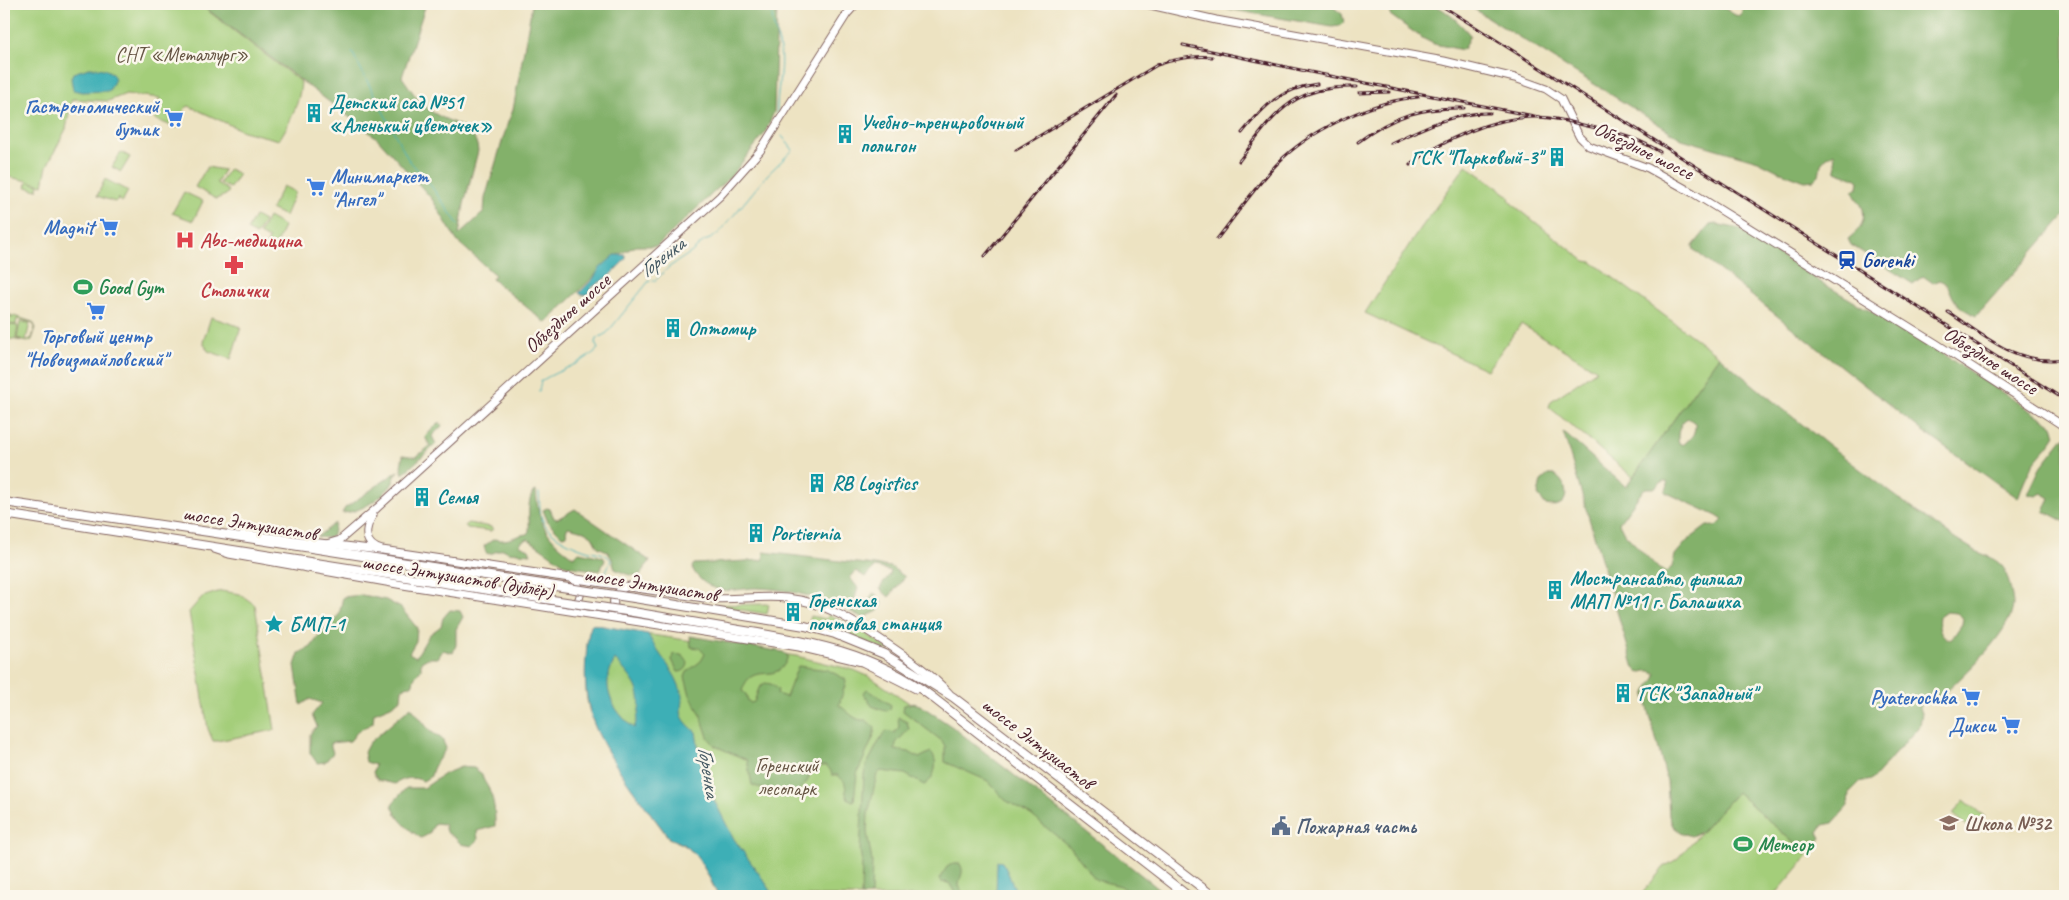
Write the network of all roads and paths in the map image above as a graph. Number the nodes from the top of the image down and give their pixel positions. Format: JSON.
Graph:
{"nodes":[{"id":1,"x":856,"y":4,"type":"edge"},
{"id":2,"x":1146,"y":4,"type":"edge"},
{"id":3,"x":2065,"y":427,"type":"edge"},
{"id":4,"x":4,"y":502,"type":"edge"},
{"id":5,"x":377,"y":508,"type":"junction"},
{"id":6,"x":4,"y":514,"type":"edge"},
{"id":7,"x":209,"y":532,"type":"junction"},
{"id":8,"x":323,"y":545,"type":"junction"},
{"id":9,"x":209,"y":546,"type":"junction"},
{"id":10,"x":382,"y":550,"type":"junction"},
{"id":11,"x":569,"y":577,"type":"junction"},
{"id":12,"x":629,"y":586,"type":"junction"},
{"id":13,"x":566,"y":610,"type":"junction"},
{"id":14,"x":624,"y":619,"type":"junction"},
{"id":15,"x":932,"y":697,"type":"junction"},
{"id":16,"x":953,"y":697,"type":"junction"},
{"id":17,"x":1188,"y":896,"type":"edge"},
{"id":18,"x":1213,"y":896,"type":"edge"}],
"edges":[{"from":1,"to":5,"type":"main road","name":"Объездное шоссе"},
{"from":2,"to":3,"type":"main road","name":"Объездное шоссе"},
{"from":4,"to":7,"type":"highway","name":"шоссе Энтузиастов"},
{"from":5,"to":8,"type":"main road","name":"Объездное шоссе"},
{"from":5,"to":10,"type":"main road"},
{"from":6,"to":9,"type":"highway","name":"шоссе Энтузиастов"},
{"from":7,"to":8,"type":"main road","name":"шоссе Энтузиастов (дублёр)"},
{"from":7,"to":16,"type":"highway","name":"шоссе Энтузиастов","bridge":true},
{"from":8,"to":10,"type":"main road","name":"шоссе Энтузиастов (дублёр)"},
{"from":9,"to":13,"type":"main road","name":"шоссе Энтузиастов (дублёр)"},
{"from":9,"to":15,"type":"highway","name":"шоссе Энтузиастов","bridge":true},
{"from":10,"to":11,"type":"main road","name":"шоссе Энтузиастов (дублёр)"},
{"from":11,"to":12,"type":"main road","name":"шоссе Энтузиастов (дублёр)"},
{"from":11,"to":13,"type":"main road"},
{"from":12,"to":14,"type":"main road"},
{"from":12,"to":16,"type":"main road","name":"шоссе Энтузиастов (дублёр)"},
{"from":13,"to":14,"type":"main road","name":"шоссе Энтузиастов (дублёр)"},
{"from":14,"to":15,"type":"main road","name":"шоссе Энтузиастов (дублёр)"},
{"from":15,"to":17,"type":"highway","name":"шоссе Энтузиастов"},
{"from":16,"to":18,"type":"highway","name":"шоссе Энтузиастов"}]}
